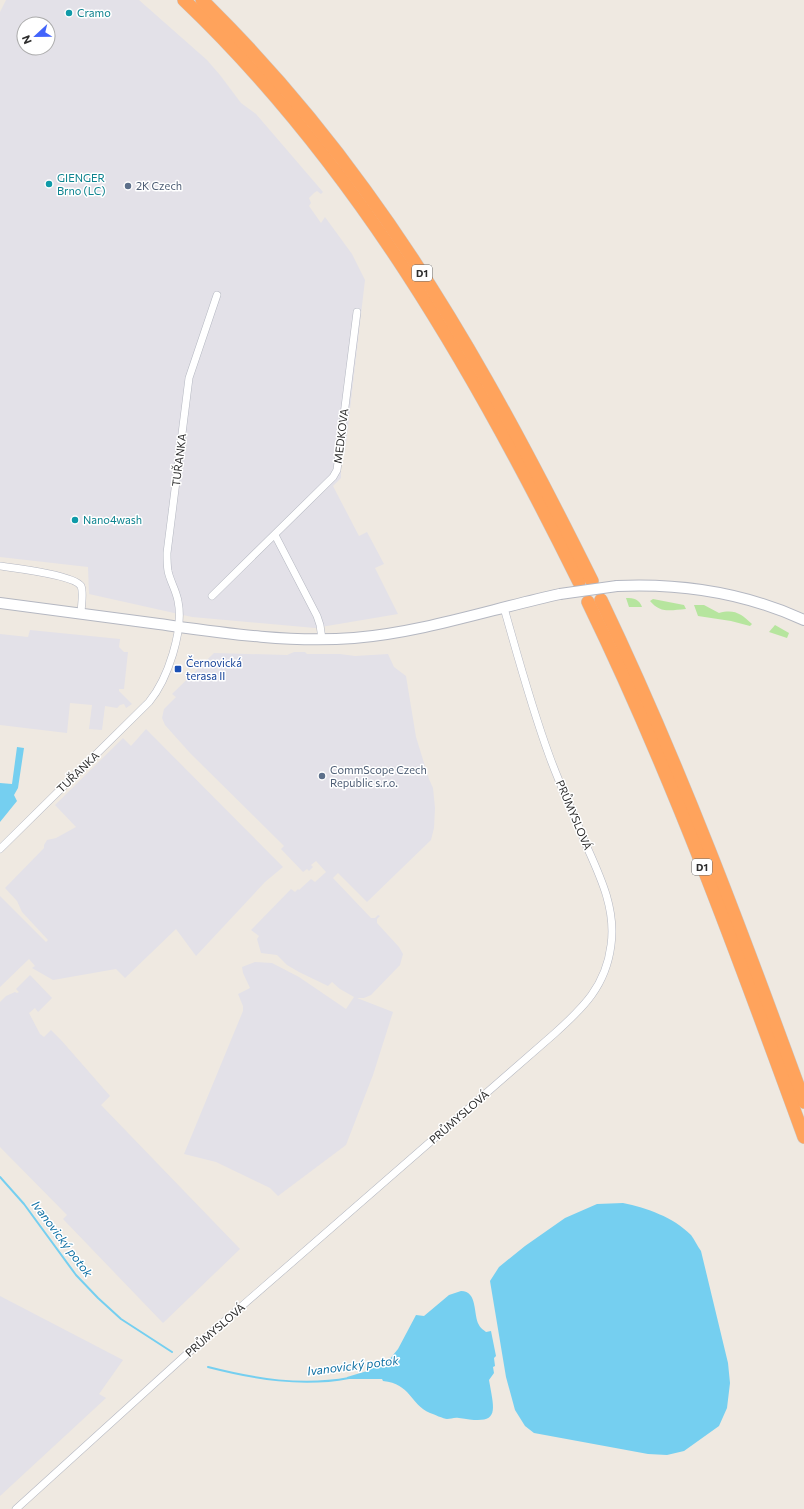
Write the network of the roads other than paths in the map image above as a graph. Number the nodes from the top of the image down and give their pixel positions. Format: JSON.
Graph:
{"nodes":[{"id":1,"x":184,"y":0,"type":"edge"},
{"id":2,"x":202,"y":0,"type":"edge"},
{"id":3,"x":217,"y":295,"type":"dead end"},
{"id":4,"x":357,"y":312,"type":"dead end"},
{"id":5,"x":275,"y":535,"type":"junction"},
{"id":6,"x":0,"y":566,"type":"edge"},
{"id":7,"x":212,"y":596,"type":"dead end"},
{"id":8,"x":0,"y":603,"type":"edge"},
{"id":9,"x":504,"y":608,"type":"junction"},
{"id":10,"x":81,"y":614,"type":"junction"},
{"id":11,"x":804,"y":620,"type":"edge"},
{"id":12,"x":178,"y":627,"type":"junction"},
{"id":13,"x":322,"y":639,"type":"junction"},
{"id":14,"x":0,"y":849,"type":"edge"},
{"id":15,"x":804,"y":1102,"type":"edge"},
{"id":16,"x":804,"y":1137,"type":"edge"},
{"id":17,"x":16,"y":1509,"type":"edge"}],
"edges":[{"from":1,"to":2,"type":"highway","number":"D1"},
{"from":3,"to":12,"type":"street","name":"TUŘANKA"},
{"from":4,"to":5,"type":"street","name":"MEDKOVA"},
{"from":5,"to":7,"type":"street","name":"MEDKOVA"},
{"from":5,"to":13,"type":"street"},
{"from":6,"to":10,"type":"street"},
{"from":8,"to":10,"type":"street"},
{"from":9,"to":11,"type":"street","bridge":true},
{"from":9,"to":13,"type":"street"},
{"from":9,"to":17,"type":"street","name":"PRŮMYSLOVÁ"},
{"from":10,"to":12,"type":"street"},
{"from":12,"to":13,"type":"street"},
{"from":12,"to":14,"type":"street","name":"TUŘANKA"},
{"from":15,"to":16,"type":"highway","number":"D1"}]}
